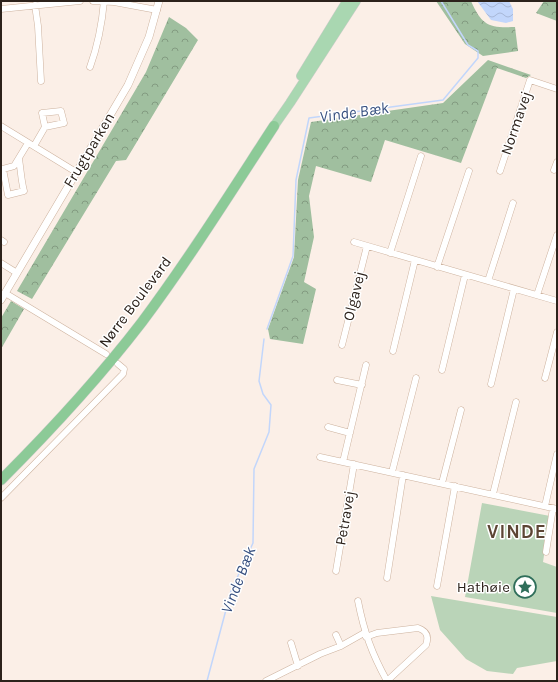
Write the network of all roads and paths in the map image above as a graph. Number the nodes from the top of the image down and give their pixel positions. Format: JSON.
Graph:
{"nodes":[{"id":1,"x":68,"y":1,"type":"edge"},
{"id":2,"x":80,"y":1,"type":"edge"},
{"id":3,"x":93,"y":1,"type":"edge"},
{"id":4,"x":104,"y":1,"type":"edge"},
{"id":5,"x":114,"y":1,"type":"edge"},
{"id":6,"x":159,"y":1,"type":"edge"},
{"id":7,"x":347,"y":1,"type":"edge"},
{"id":8,"x":356,"y":1,"type":"edge"},
{"id":9,"x":21,"y":4,"type":"edge"},
{"id":10,"x":35,"y":4,"type":"junction"},
{"id":11,"x":1,"y":9,"type":"edge"},
{"id":12,"x":157,"y":10,"type":"junction"},
{"id":13,"x":90,"y":67,"type":"dead end"},
{"id":14,"x":41,"y":81,"type":"dead end"},
{"id":15,"x":557,"y":89,"type":"edge"},
{"id":16,"x":1,"y":126,"type":"edge"},
{"id":17,"x":274,"y":126,"type":"junction"},
{"id":18,"x":45,"y":127,"type":"dead end"},
{"id":19,"x":31,"y":144,"type":"junction"},
{"id":20,"x":421,"y":156,"type":"dead end"},
{"id":21,"x":19,"y":159,"type":"junction"},
{"id":22,"x":557,"y":162,"type":"edge"},
{"id":23,"x":554,"y":170,"type":"dead end"},
{"id":24,"x":469,"y":171,"type":"dead end"},
{"id":25,"x":500,"y":171,"type":"dead end"},
{"id":26,"x":76,"y":172,"type":"junction"},
{"id":27,"x":513,"y":203,"type":"dead end"},
{"id":28,"x":557,"y":235,"type":"edge"},
{"id":29,"x":354,"y":242,"type":"dead end"},
{"id":30,"x":367,"y":246,"type":"junction"},
{"id":31,"x":390,"y":253,"type":"junction"},
{"id":32,"x":416,"y":260,"type":"junction"},
{"id":33,"x":1,"y":263,"type":"edge"},
{"id":34,"x":437,"y":266,"type":"junction"},
{"id":35,"x":17,"y":273,"type":"junction"},
{"id":36,"x":465,"y":275,"type":"junction"},
{"id":37,"x":488,"y":281,"type":"junction"},
{"id":38,"x":514,"y":289,"type":"junction"},
{"id":39,"x":5,"y":293,"type":"junction"},
{"id":40,"x":537,"y":295,"type":"junction"},
{"id":41,"x":1,"y":300,"type":"edge"},
{"id":42,"x":557,"y":301,"type":"edge"},
{"id":43,"x":557,"y":332,"type":"edge"},
{"id":44,"x":342,"y":345,"type":"dead end"},
{"id":45,"x":393,"y":351,"type":"dead end"},
{"id":46,"x":106,"y":354,"type":"dead end"},
{"id":47,"x":118,"y":364,"type":"dead end"},
{"id":48,"x":366,"y":365,"type":"dead end"},
{"id":49,"x":442,"y":370,"type":"dead end"},
{"id":50,"x":416,"y":378,"type":"dead end"},
{"id":51,"x":545,"y":378,"type":"dead end"},
{"id":52,"x":337,"y":380,"type":"dead end"},
{"id":53,"x":491,"y":384,"type":"dead end"},
{"id":54,"x":362,"y":385,"type":"junction"},
{"id":55,"x":516,"y":402,"type":"dead end"},
{"id":56,"x":461,"y":410,"type":"dead end"},
{"id":57,"x":328,"y":427,"type":"dead end"},
{"id":58,"x":350,"y":433,"type":"junction"},
{"id":59,"x":557,"y":454,"type":"edge"},
{"id":60,"x":320,"y":457,"type":"dead end"},
{"id":61,"x":343,"y":462,"type":"junction"},
{"id":62,"x":354,"y":464,"type":"junction"},
{"id":63,"x":392,"y":472,"type":"junction"},
{"id":64,"x":403,"y":475,"type":"junction"},
{"id":65,"x":1,"y":480,"type":"edge"},
{"id":66,"x":442,"y":483,"type":"junction"},
{"id":67,"x":455,"y":486,"type":"junction"},
{"id":68,"x":492,"y":494,"type":"junction"},
{"id":69,"x":1,"y":498,"type":"edge"},
{"id":70,"x":545,"y":506,"type":"junction"},
{"id":71,"x":555,"y":508,"type":"edge"},
{"id":72,"x":546,"y":552,"type":"dead end"},
{"id":73,"x":336,"y":571,"type":"dead end"},
{"id":74,"x":387,"y":578,"type":"dead end"},
{"id":75,"x":437,"y":586,"type":"dead end"},
{"id":76,"x":358,"y":601,"type":"dead end"},
{"id":77,"x":336,"y":635,"type":"dead end"},
{"id":78,"x":365,"y":635,"type":"junction"},
{"id":79,"x":291,"y":643,"type":"dead end"},
{"id":80,"x":341,"y":646,"type":"junction"},
{"id":81,"x":298,"y":666,"type":"junction"},
{"id":82,"x":266,"y":681,"type":"edge"},
{"id":83,"x":387,"y":681,"type":"edge"}],
"edges":[{"from":1,"to":2,"type":"street"},
{"from":1,"to":10,"type":"street"},
{"from":3,"to":4,"type":"street"},
{"from":4,"to":5,"type":"street"},
{"from":4,"to":13,"type":"street"},
{"from":5,"to":12,"type":"street"},
{"from":6,"to":12,"type":"street","name":"Frugtparken"},
{"from":7,"to":17,"type":"main road","name":"Nørre Boulevard"},
{"from":8,"to":17,"type":"main road","name":"Nørre Boulevard"},
{"from":9,"to":10,"type":"street"},
{"from":9,"to":11,"type":"street"},
{"from":10,"to":14,"type":"street"},
{"from":12,"to":26,"type":"street","name":"Frugtparken"},
{"from":15,"to":25,"type":"street","name":"Normavej"},
{"from":16,"to":19,"type":"street"},
{"from":17,"to":65,"type":"highway","name":"Nørre Boulevard"},
{"from":18,"to":19,"type":"street"},
{"from":19,"to":21,"type":"street"},
{"from":19,"to":26,"type":"street"},
{"from":20,"to":31,"type":"street"},
{"from":21,"to":21,"type":"street"},
{"from":22,"to":23,"type":"street"},
{"from":24,"to":34,"type":"street"},
{"from":26,"to":35,"type":"street","name":"Frugtparken"},
{"from":27,"to":37,"type":"street"},
{"from":28,"to":40,"type":"street"},
{"from":29,"to":30,"type":"street"},
{"from":30,"to":31,"type":"street"},
{"from":30,"to":44,"type":"street","name":"Olgavej"},
{"from":31,"to":32,"type":"street"},
{"from":32,"to":34,"type":"street"},
{"from":32,"to":45,"type":"street"},
{"from":33,"to":35,"type":"street"},
{"from":34,"to":36,"type":"street"},
{"from":35,"to":39,"type":"street","name":"Frugtparken"},
{"from":36,"to":37,"type":"street"},
{"from":36,"to":49,"type":"street"},
{"from":37,"to":38,"type":"street"},
{"from":38,"to":40,"type":"street"},
{"from":38,"to":53,"type":"street"},
{"from":39,"to":41,"type":"street","name":"Frugtparken"},
{"from":39,"to":46,"type":"street"},
{"from":40,"to":42,"type":"street"},
{"from":43,"to":51,"type":"street"},
{"from":47,"to":69,"type":"street"},
{"from":48,"to":54,"type":"street"},
{"from":50,"to":63,"type":"street"},
{"from":52,"to":54,"type":"street"},
{"from":54,"to":58,"type":"street"},
{"from":55,"to":68,"type":"street"},
{"from":56,"to":66,"type":"street"},
{"from":57,"to":58,"type":"street"},
{"from":58,"to":61,"type":"street"},
{"from":59,"to":70,"type":"street"},
{"from":60,"to":61,"type":"street"},
{"from":61,"to":62,"type":"street"},
{"from":62,"to":63,"type":"street"},
{"from":62,"to":73,"type":"street","name":"Petravej"},
{"from":63,"to":64,"type":"street"},
{"from":64,"to":66,"type":"street"},
{"from":64,"to":74,"type":"street"},
{"from":66,"to":67,"type":"street"},
{"from":67,"to":68,"type":"street"},
{"from":67,"to":75,"type":"street"},
{"from":68,"to":70,"type":"street"},
{"from":70,"to":71,"type":"street"},
{"from":71,"to":72,"type":"street"},
{"from":76,"to":78,"type":"street"},
{"from":77,"to":80,"type":"street"},
{"from":78,"to":80,"type":"street"},
{"from":78,"to":83,"type":"street"},
{"from":78,"to":83,"type":"street"},
{"from":79,"to":81,"type":"street"},
{"from":80,"to":81,"type":"street"},
{"from":81,"to":82,"type":"street"}]}
